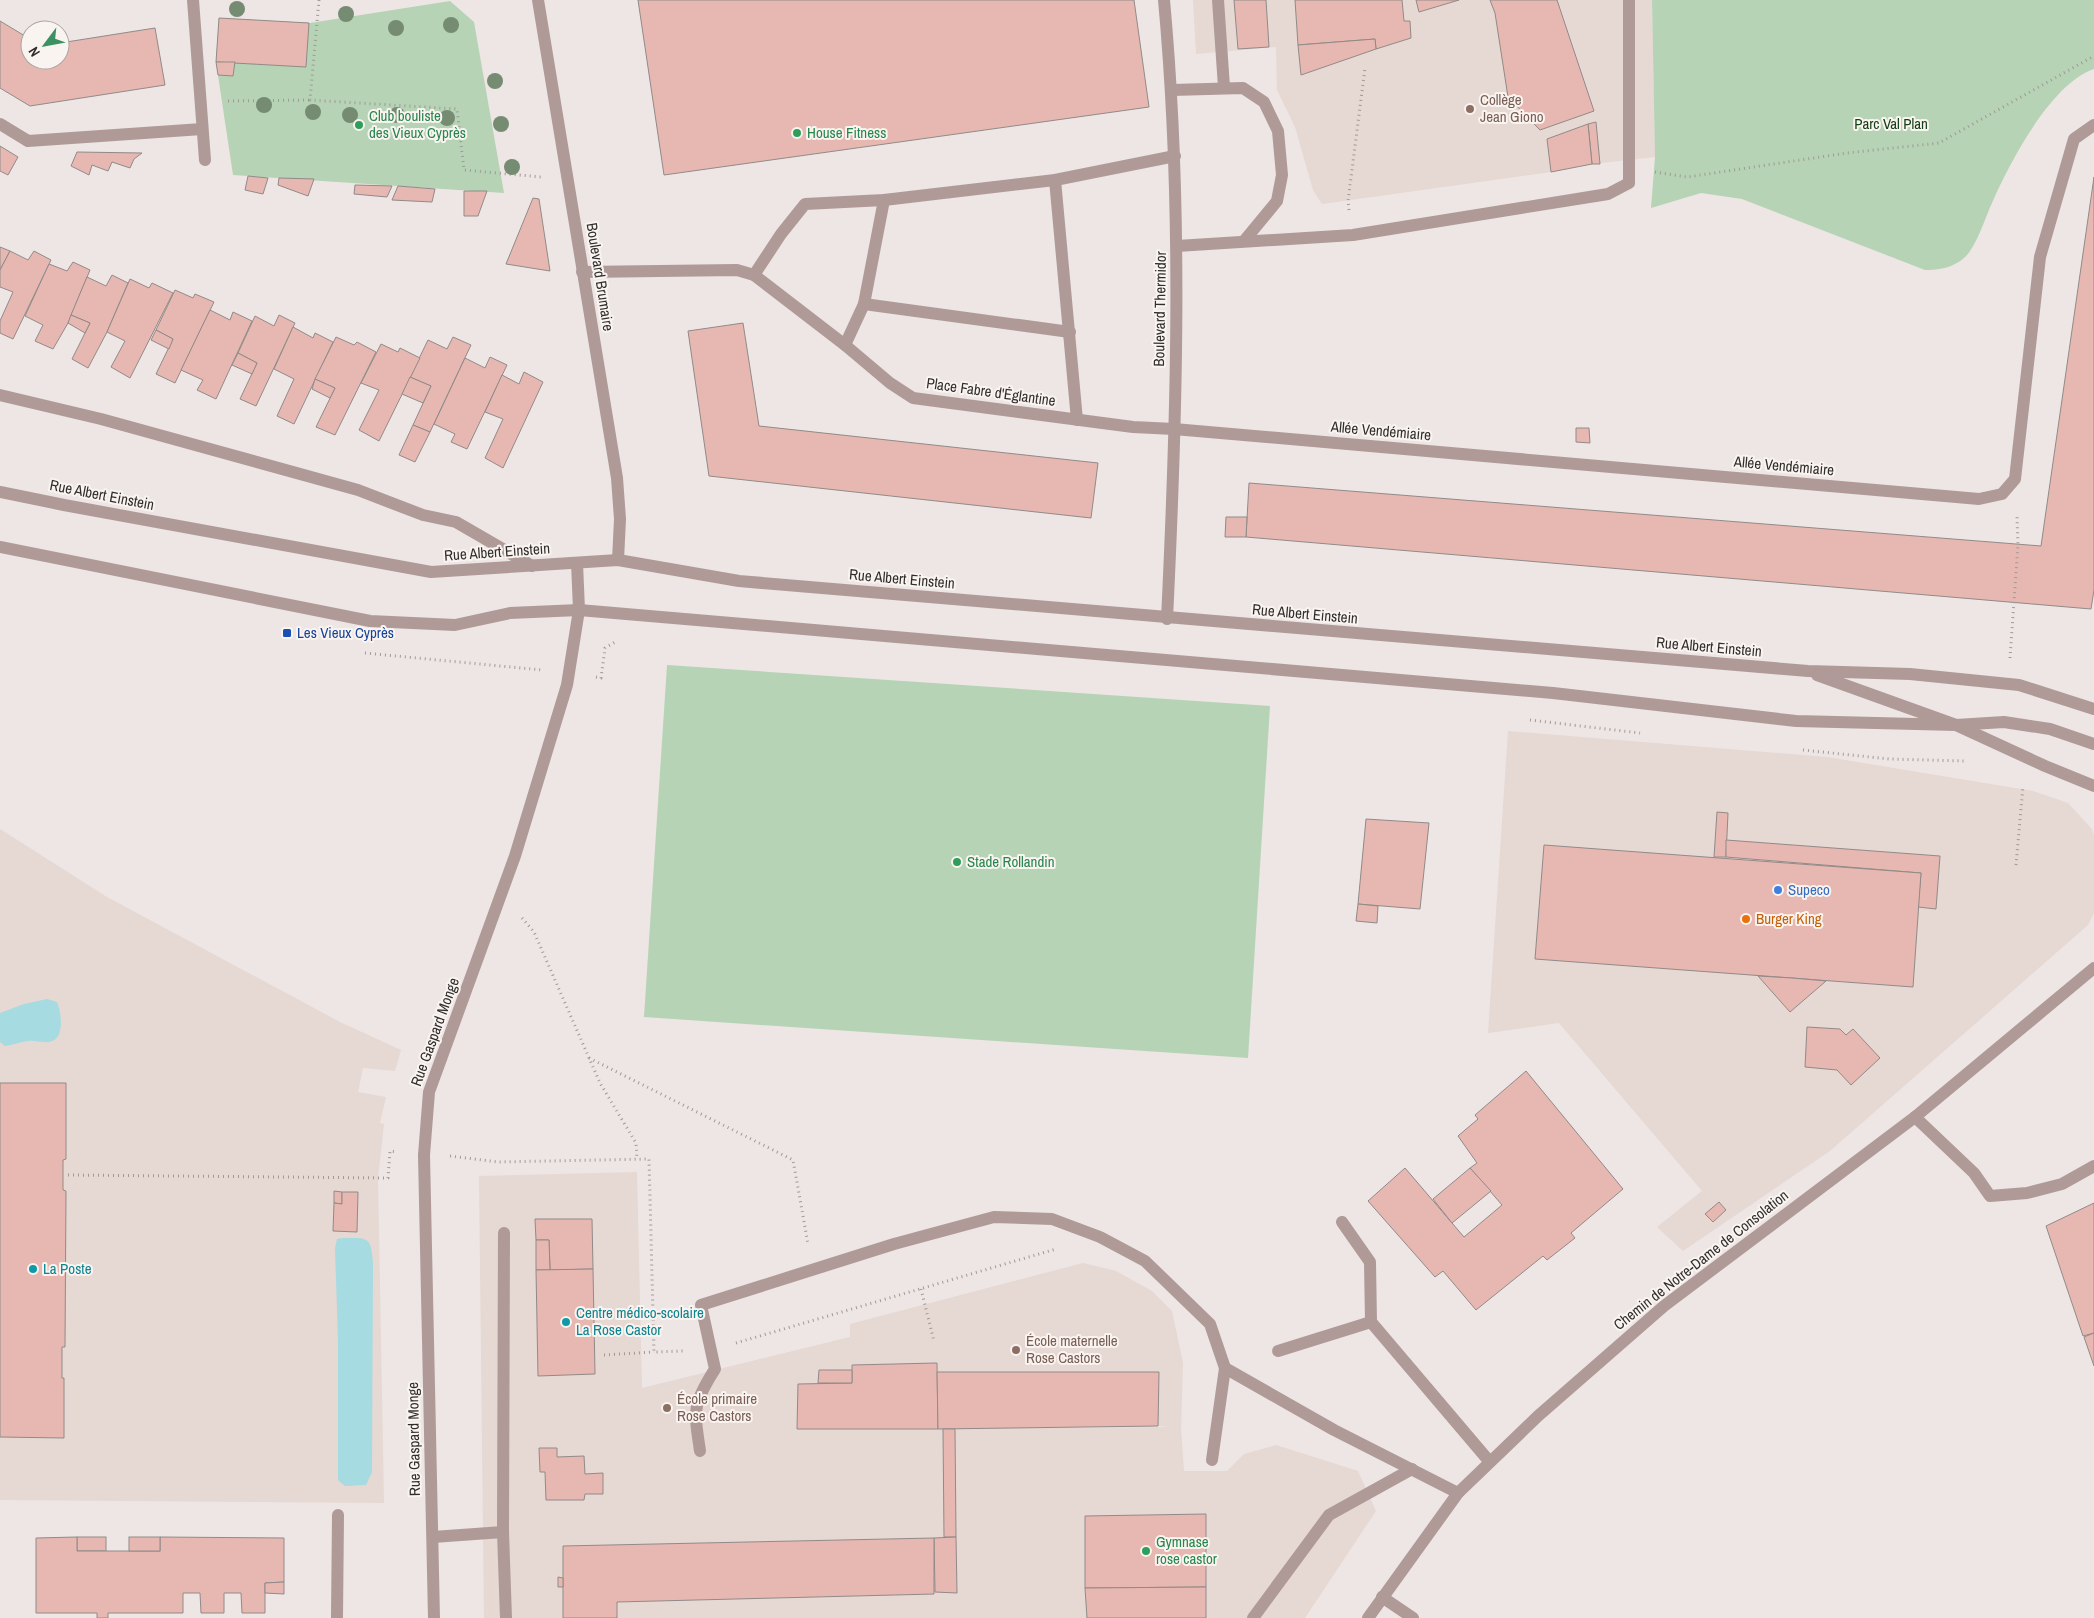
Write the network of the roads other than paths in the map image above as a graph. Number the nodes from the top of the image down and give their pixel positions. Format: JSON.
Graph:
{"nodes":[{"id":1,"x":193,"y":0,"type":"edge"},
{"id":2,"x":538,"y":0,"type":"edge"},
{"id":3,"x":1164,"y":0,"type":"edge"},
{"id":4,"x":1218,"y":0,"type":"edge"},
{"id":5,"x":1629,"y":0,"type":"edge"},
{"id":6,"x":1224,"y":87,"type":"junction"},
{"id":7,"x":1172,"y":90,"type":"junction"},
{"id":8,"x":0,"y":124,"type":"edge"},
{"id":9,"x":2094,"y":125,"type":"edge"},
{"id":10,"x":202,"y":129,"type":"junction"},
{"id":11,"x":1175,"y":156,"type":"junction"},
{"id":12,"x":205,"y":160,"type":"dead end"},
{"id":13,"x":1056,"y":180,"type":"junction"},
{"id":14,"x":884,"y":200,"type":"junction"},
{"id":15,"x":1244,"y":242,"type":"junction"},
{"id":16,"x":1177,"y":246,"type":"junction"},
{"id":17,"x":582,"y":272,"type":"junction"},
{"id":18,"x":754,"y":275,"type":"junction"},
{"id":19,"x":864,"y":304,"type":"junction"},
{"id":20,"x":1070,"y":332,"type":"junction"},
{"id":21,"x":845,"y":345,"type":"junction"},
{"id":22,"x":0,"y":395,"type":"edge"},
{"id":23,"x":1077,"y":420,"type":"junction"},
{"id":24,"x":1174,"y":429,"type":"junction"},
{"id":25,"x":0,"y":492,"type":"edge"},
{"id":26,"x":0,"y":547,"type":"edge"},
{"id":27,"x":618,"y":560,"type":"junction"},
{"id":28,"x":577,"y":563,"type":"junction"},
{"id":29,"x":532,"y":566,"type":"junction"},
{"id":30,"x":579,"y":610,"type":"junction"},
{"id":31,"x":1167,"y":618,"type":"junction"},
{"id":32,"x":1808,"y":671,"type":"junction"},
{"id":33,"x":2094,"y":710,"type":"edge"},
{"id":34,"x":1956,"y":725,"type":"junction"},
{"id":35,"x":2094,"y":744,"type":"edge"},
{"id":36,"x":2094,"y":786,"type":"edge"},
{"id":37,"x":2094,"y":968,"type":"edge"},
{"id":38,"x":1915,"y":1118,"type":"junction"},
{"id":39,"x":2094,"y":1166,"type":"edge"},
{"id":40,"x":1342,"y":1222,"type":"dead end"},
{"id":41,"x":504,"y":1232,"type":"dead end"},
{"id":42,"x":1371,"y":1322,"type":"junction"},
{"id":43,"x":1278,"y":1351,"type":"dead end"},
{"id":44,"x":1225,"y":1368,"type":"junction"},
{"id":45,"x":700,"y":1451,"type":"dead end"},
{"id":46,"x":1212,"y":1460,"type":"dead end"},
{"id":47,"x":1489,"y":1461,"type":"junction"},
{"id":48,"x":1412,"y":1469,"type":"junction"},
{"id":49,"x":1458,"y":1493,"type":"junction"},
{"id":50,"x":338,"y":1514,"type":"dead end"},
{"id":51,"x":503,"y":1532,"type":"junction"},
{"id":52,"x":433,"y":1537,"type":"junction"},
{"id":53,"x":1382,"y":1597,"type":"junction"},
{"id":54,"x":337,"y":1618,"type":"edge"},
{"id":55,"x":434,"y":1618,"type":"edge"},
{"id":56,"x":506,"y":1618,"type":"edge"},
{"id":57,"x":1253,"y":1618,"type":"edge"},
{"id":58,"x":1368,"y":1618,"type":"edge"},
{"id":59,"x":1413,"y":1618,"type":"edge"}],
"edges":[{"from":1,"to":10,"type":"street"},
{"from":2,"to":17,"type":"street","name":"Boulevard Brumaire"},
{"from":3,"to":7,"type":"street","name":"Boulevard Thermidor"},
{"from":4,"to":6,"type":"street"},
{"from":5,"to":15,"type":"street"},
{"from":6,"to":7,"type":"street"},
{"from":6,"to":15,"type":"street"},
{"from":7,"to":11,"type":"street","name":"Boulevard Thermidor"},
{"from":8,"to":10,"type":"street"},
{"from":9,"to":24,"type":"street","name":"Allée Vendémiaire"},
{"from":10,"to":12,"type":"street"},
{"from":11,"to":13,"type":"street"},
{"from":11,"to":16,"type":"street","name":"Boulevard Thermidor"},
{"from":13,"to":14,"type":"street"},
{"from":13,"to":20,"type":"street"},
{"from":14,"to":18,"type":"street"},
{"from":14,"to":19,"type":"street"},
{"from":15,"to":16,"type":"street"},
{"from":16,"to":24,"type":"street","name":"Boulevard Thermidor"},
{"from":17,"to":18,"type":"street","name":"Place Fabre d'Églantine"},
{"from":17,"to":27,"type":"street","name":"Boulevard Brumaire"},
{"from":18,"to":21,"type":"street","name":"Place Fabre d'Églantine"},
{"from":19,"to":20,"type":"street"},
{"from":19,"to":21,"type":"street"},
{"from":20,"to":23,"type":"street"},
{"from":21,"to":23,"type":"street","name":"Place Fabre d'Églantine"},
{"from":22,"to":29,"type":"street"},
{"from":23,"to":24,"type":"street","name":"Place Fabre d'Églantine"},
{"from":24,"to":31,"type":"street","name":"Boulevard Thermidor"},
{"from":25,"to":29,"type":"street","name":"Rue Albert Einstein"},
{"from":26,"to":30,"type":"street"},
{"from":27,"to":28,"type":"street","name":"Rue Albert Einstein"},
{"from":27,"to":31,"type":"street","name":"Rue Albert Einstein"},
{"from":28,"to":29,"type":"street","name":"Rue Albert Einstein"},
{"from":28,"to":30,"type":"street","name":"Rue Gaspard Monge"},
{"from":30,"to":34,"type":"street"},
{"from":30,"to":52,"type":"street","name":"Rue Gaspard Monge"},
{"from":31,"to":32,"type":"street","name":"Rue Albert Einstein"},
{"from":32,"to":33,"type":"street","name":"Rue Albert Einstein"},
{"from":32,"to":34,"type":"street","name":"Rue Albert Einstein"},
{"from":34,"to":35,"type":"street"},
{"from":34,"to":36,"type":"street","name":"Rue Albert Einstein"},
{"from":37,"to":38,"type":"street","name":"Chemin de Notre-Dame de Consolation"},
{"from":38,"to":39,"type":"street"},
{"from":38,"to":47,"type":"street","name":"Chemin de Notre-Dame de Consolation"},
{"from":40,"to":42,"type":"street"},
{"from":41,"to":51,"type":"street"},
{"from":42,"to":43,"type":"street"},
{"from":42,"to":47,"type":"street"},
{"from":44,"to":45,"type":"street"},
{"from":44,"to":46,"type":"street"},
{"from":44,"to":48,"type":"street"},
{"from":47,"to":49,"type":"street","name":"Chemin de Notre-Dame de Consolation"},
{"from":48,"to":49,"type":"street"},
{"from":48,"to":57,"type":"street"},
{"from":49,"to":53,"type":"street","name":"Chemin de Notre-Dame de Consolation"},
{"from":50,"to":54,"type":"street"},
{"from":51,"to":52,"type":"street"},
{"from":51,"to":56,"type":"street"},
{"from":52,"to":55,"type":"street","name":"Rue Gaspard Monge"},
{"from":53,"to":58,"type":"street","name":"Chemin de Notre-Dame de Consolation"},
{"from":53,"to":59,"type":"street"}]}
